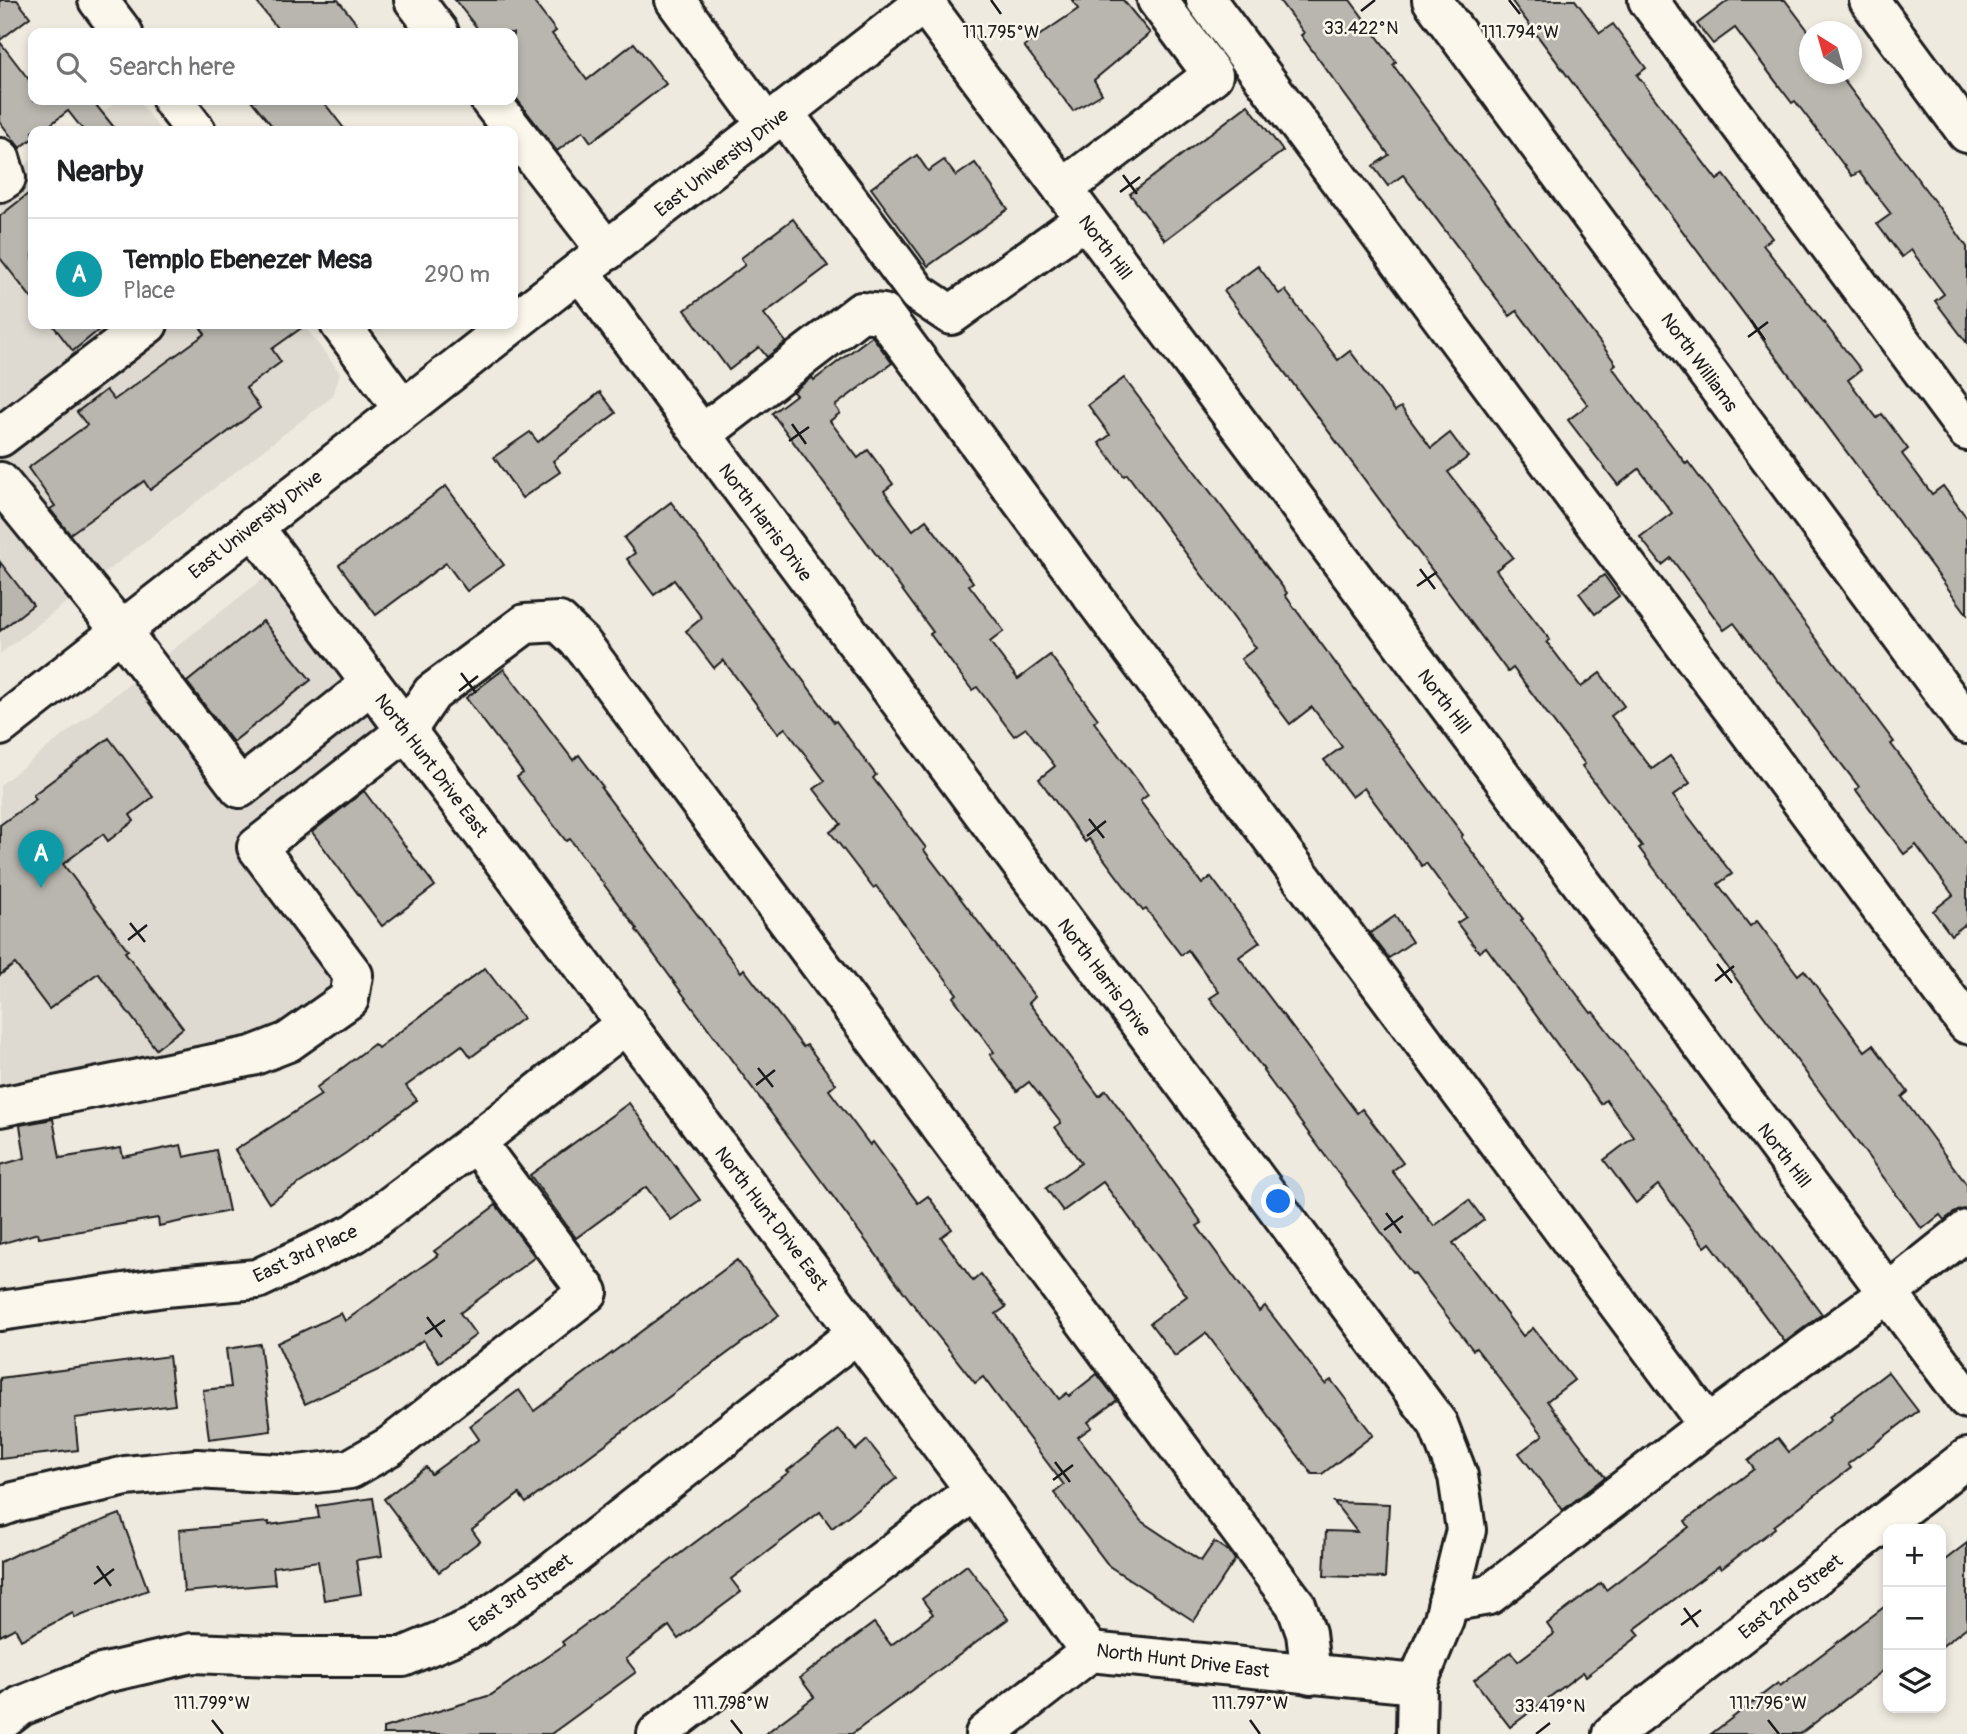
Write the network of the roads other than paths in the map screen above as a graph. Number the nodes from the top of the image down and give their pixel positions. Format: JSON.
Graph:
{"nodes":[{"id":1,"x":414,"y":0,"type":"edge"},
{"id":2,"x":675,"y":0,"type":"edge"},
{"id":3,"x":1157,"y":0,"type":"edge"},
{"id":4,"x":1206,"y":0,"type":"edge"},
{"id":5,"x":1432,"y":0,"type":"edge"},
{"id":6,"x":1648,"y":0,"type":"edge"},
{"id":7,"x":1869,"y":0,"type":"edge"},
{"id":8,"x":926,"y":2,"type":"edge"},
{"id":9,"x":435,"y":28,"type":"edge"},
{"id":10,"x":176,"y":105,"type":"edge"},
{"id":11,"x":493,"y":105,"type":"edge"},
{"id":12,"x":775,"y":119,"type":"junction"},
{"id":13,"x":192,"y":126,"type":"edge"},
{"id":14,"x":507,"y":126,"type":"edge"},
{"id":15,"x":1967,"y":133,"type":"edge"},
{"id":16,"x":518,"y":144,"type":"edge"},
{"id":17,"x":0,"y":158,"type":"edge"},
{"id":18,"x":0,"y":183,"type":"edge"},
{"id":19,"x":1074,"y":204,"type":"junction"},
{"id":20,"x":593,"y":261,"type":"junction"},
{"id":21,"x":518,"y":317,"type":"edge"},
{"id":22,"x":141,"y":329,"type":"edge"},
{"id":23,"x":345,"y":329,"type":"edge"},
{"id":24,"x":502,"y":329,"type":"edge"},
{"id":25,"x":403,"y":409,"type":"junction"},
{"id":26,"x":1967,"y":431,"type":"edge"},
{"id":27,"x":701,"y":435,"type":"junction"},
{"id":28,"x":0,"y":437,"type":"edge"},
{"id":29,"x":0,"y":482,"type":"edge"},
{"id":30,"x":253,"y":526,"type":"junction"},
{"id":31,"x":121,"y":631,"type":"junction"},
{"id":32,"x":371,"y":684,"type":"junction"},
{"id":33,"x":1967,"y":724,"type":"edge"},
{"id":34,"x":0,"y":726,"type":"edge"},
{"id":35,"x":406,"y":731,"type":"junction"},
{"id":36,"x":627,"y":1023,"type":"junction"},
{"id":37,"x":1967,"y":1024,"type":"edge"},
{"id":38,"x":0,"y":1107,"type":"edge"},
{"id":39,"x":476,"y":1142,"type":"junction"},
{"id":40,"x":1967,"y":1230,"type":"edge"},
{"id":41,"x":1888,"y":1293,"type":"junction"},
{"id":42,"x":0,"y":1311,"type":"edge"},
{"id":43,"x":857,"y":1333,"type":"junction"},
{"id":44,"x":1967,"y":1399,"type":"edge"},
{"id":45,"x":1708,"y":1425,"type":"junction"},
{"id":46,"x":1967,"y":1458,"type":"edge"},
{"id":47,"x":975,"y":1490,"type":"junction"},
{"id":48,"x":0,"y":1507,"type":"edge"},
{"id":49,"x":1448,"y":1602,"type":"junction"},
{"id":50,"x":1090,"y":1652,"type":"junction"},
{"id":51,"x":1311,"y":1675,"type":"junction"},
{"id":52,"x":1417,"y":1684,"type":"junction"},
{"id":53,"x":0,"y":1722,"type":"edge"},
{"id":54,"x":657,"y":1734,"type":"edge"},
{"id":55,"x":985,"y":1734,"type":"edge"},
{"id":56,"x":1416,"y":1734,"type":"edge"},
{"id":57,"x":1612,"y":1734,"type":"edge"}],
"edges":[{"from":1,"to":9,"type":"street"},
{"from":2,"to":12,"type":"street"},
{"from":3,"to":19,"type":"street"},
{"from":4,"to":37,"type":"street"},
{"from":5,"to":33,"type":"street","name":"North Williams"},
{"from":6,"to":26,"type":"street"},
{"from":7,"to":15,"type":"street"},
{"from":8,"to":12,"type":"street","name":"East University Drive"},
{"from":8,"to":19,"type":"street","name":"North Hill"},
{"from":10,"to":13,"type":"street"},
{"from":11,"to":14,"type":"street","name":"North Harris Drive"},
{"from":12,"to":19,"type":"street"},
{"from":12,"to":20,"type":"street","name":"East University Drive"},
{"from":16,"to":20,"type":"street","name":"North Harris Drive"},
{"from":17,"to":18,"type":"street"},
{"from":19,"to":41,"type":"street","name":"North Hill"},
{"from":20,"to":21,"type":"street","name":"East University Drive"},
{"from":20,"to":27,"type":"street","name":"North Harris Drive"},
{"from":22,"to":28,"type":"street"},
{"from":23,"to":25,"type":"street"},
{"from":24,"to":25,"type":"street","name":"East University Drive"},
{"from":25,"to":30,"type":"street","name":"East University Drive"},
{"from":27,"to":45,"type":"street"},
{"from":27,"to":49,"type":"street","name":"North Harris Drive"},
{"from":29,"to":31,"type":"street"},
{"from":30,"to":31,"type":"street","name":"East University Drive"},
{"from":30,"to":32,"type":"street","name":"North Hunt Drive East"},
{"from":31,"to":32,"type":"street"},
{"from":31,"to":34,"type":"street","name":"East University Drive"},
{"from":32,"to":35,"type":"street","name":"North Hunt Drive East"},
{"from":35,"to":36,"type":"street","name":"North Hunt Drive East"},
{"from":35,"to":38,"type":"street"},
{"from":35,"to":51,"type":"street"},
{"from":36,"to":39,"type":"street","name":"East 3rd Place"},
{"from":36,"to":43,"type":"street","name":"North Hunt Drive East"},
{"from":39,"to":42,"type":"street","name":"East 3rd Place"},
{"from":39,"to":48,"type":"street"},
{"from":40,"to":41,"type":"street"},
{"from":41,"to":44,"type":"street","name":"North Hill"},
{"from":41,"to":45,"type":"street"},
{"from":43,"to":47,"type":"street","name":"North Hunt Drive East"},
{"from":43,"to":53,"type":"street","name":"East 3rd Street"},
{"from":45,"to":49,"type":"street"},
{"from":46,"to":57,"type":"street","name":"East 2nd Street"},
{"from":47,"to":50,"type":"street","name":"North Hunt Drive East"},
{"from":47,"to":54,"type":"street"},
{"from":49,"to":52,"type":"street","name":"North Harris Drive"},
{"from":50,"to":51,"type":"street","name":"North Hunt Drive East"},
{"from":50,"to":55,"type":"street"},
{"from":51,"to":52,"type":"street","name":"North Hunt Drive East"},
{"from":52,"to":56,"type":"street","name":"North Harris Drive"}]}
